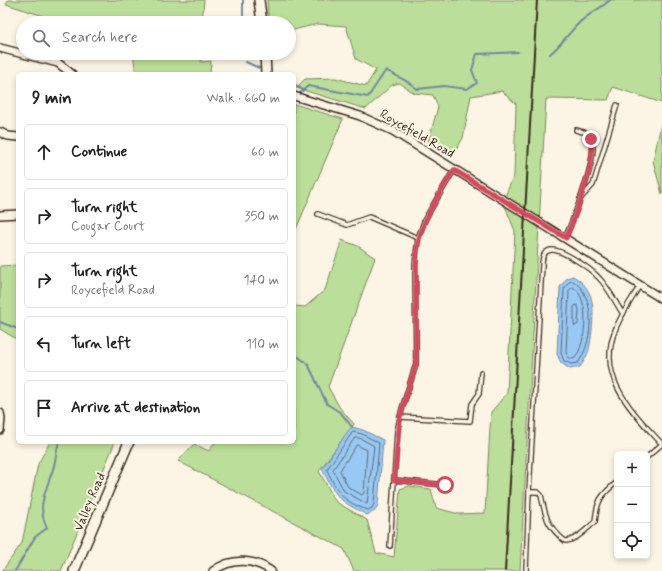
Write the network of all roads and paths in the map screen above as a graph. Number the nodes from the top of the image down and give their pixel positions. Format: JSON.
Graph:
{"nodes":[{"id":1,"x":259,"y":0,"type":"edge"},
{"id":2,"x":261,"y":16,"type":"edge"},
{"id":3,"x":0,"y":48,"type":"edge"},
{"id":4,"x":16,"y":52,"type":"edge"},
{"id":5,"x":46,"y":60,"type":"edge"},
{"id":6,"x":265,"y":60,"type":"edge"},
{"id":7,"x":69,"y":72,"type":"edge"},
{"id":8,"x":266,"y":72,"type":"edge"},
{"id":9,"x":296,"y":96,"type":"edge"},
{"id":10,"x":617,"y":104,"type":"dead end"},
{"id":11,"x":576,"y":130,"type":"dead end"},
{"id":12,"x":0,"y":132,"type":"edge"},
{"id":13,"x":16,"y":137,"type":"edge"},
{"id":14,"x":454,"y":170,"type":"junction"},
{"id":15,"x":579,"y":200,"type":"junction"},
{"id":16,"x":16,"y":214,"type":"edge"},
{"id":17,"x":318,"y":214,"type":"dead end"},
{"id":18,"x":0,"y":215,"type":"edge"},
{"id":19,"x":418,"y":238,"type":"junction"},
{"id":20,"x":566,"y":238,"type":"junction"},
{"id":21,"x":640,"y":285,"type":"junction"},
{"id":22,"x":662,"y":299,"type":"edge"},
{"id":23,"x":623,"y":314,"type":"junction"},
{"id":24,"x":481,"y":373,"type":"dead end"},
{"id":25,"x":1,"y":415,"type":"edge"},
{"id":26,"x":400,"y":417,"type":"junction"},
{"id":27,"x":0,"y":430,"type":"edge"},
{"id":28,"x":128,"y":444,"type":"edge"},
{"id":29,"x":650,"y":454,"type":"edge"},
{"id":30,"x":394,"y":480,"type":"junction"},
{"id":31,"x":445,"y":485,"type":"dead end"},
{"id":32,"x":614,"y":485,"type":"edge"},
{"id":33,"x":529,"y":492,"type":"junction"},
{"id":34,"x":390,"y":546,"type":"dead end"},
{"id":35,"x":74,"y":571,"type":"edge"},
{"id":36,"x":213,"y":571,"type":"edge"},
{"id":37,"x":271,"y":571,"type":"edge"},
{"id":38,"x":526,"y":571,"type":"edge"}],
"edges":[{"from":1,"to":2,"type":"street"},
{"from":3,"to":4,"type":"street"},
{"from":5,"to":7,"type":"street"},
{"from":6,"to":8,"type":"street"},
{"from":9,"to":14,"type":"street","name":"Roycefield Road"},
{"from":10,"to":15,"type":"lane"},
{"from":11,"to":15,"type":"lane"},
{"from":12,"to":13,"type":"street"},
{"from":14,"to":19,"type":"lane"},
{"from":14,"to":20,"type":"street","name":"Roycefield Road"},
{"from":15,"to":20,"type":"lane"},
{"from":16,"to":18,"type":"street"},
{"from":17,"to":19,"type":"lane"},
{"from":19,"to":26,"type":"lane"},
{"from":20,"to":21,"type":"street","name":"Roycefield Road"},
{"from":21,"to":22,"type":"street","name":"Roycefield Road"},
{"from":21,"to":23,"type":"lane"},
{"from":23,"to":29,"type":"lane"},
{"from":23,"to":33,"type":"lane"},
{"from":24,"to":26,"type":"lane"},
{"from":25,"to":27,"type":"street"},
{"from":26,"to":30,"type":"lane"},
{"from":28,"to":35,"type":"street","name":"Valley Road"},
{"from":30,"to":31,"type":"lane"},
{"from":30,"to":34,"type":"lane"},
{"from":32,"to":33,"type":"lane"},
{"from":33,"to":38,"type":"lane"},
{"from":36,"to":37,"type":"street"}]}
